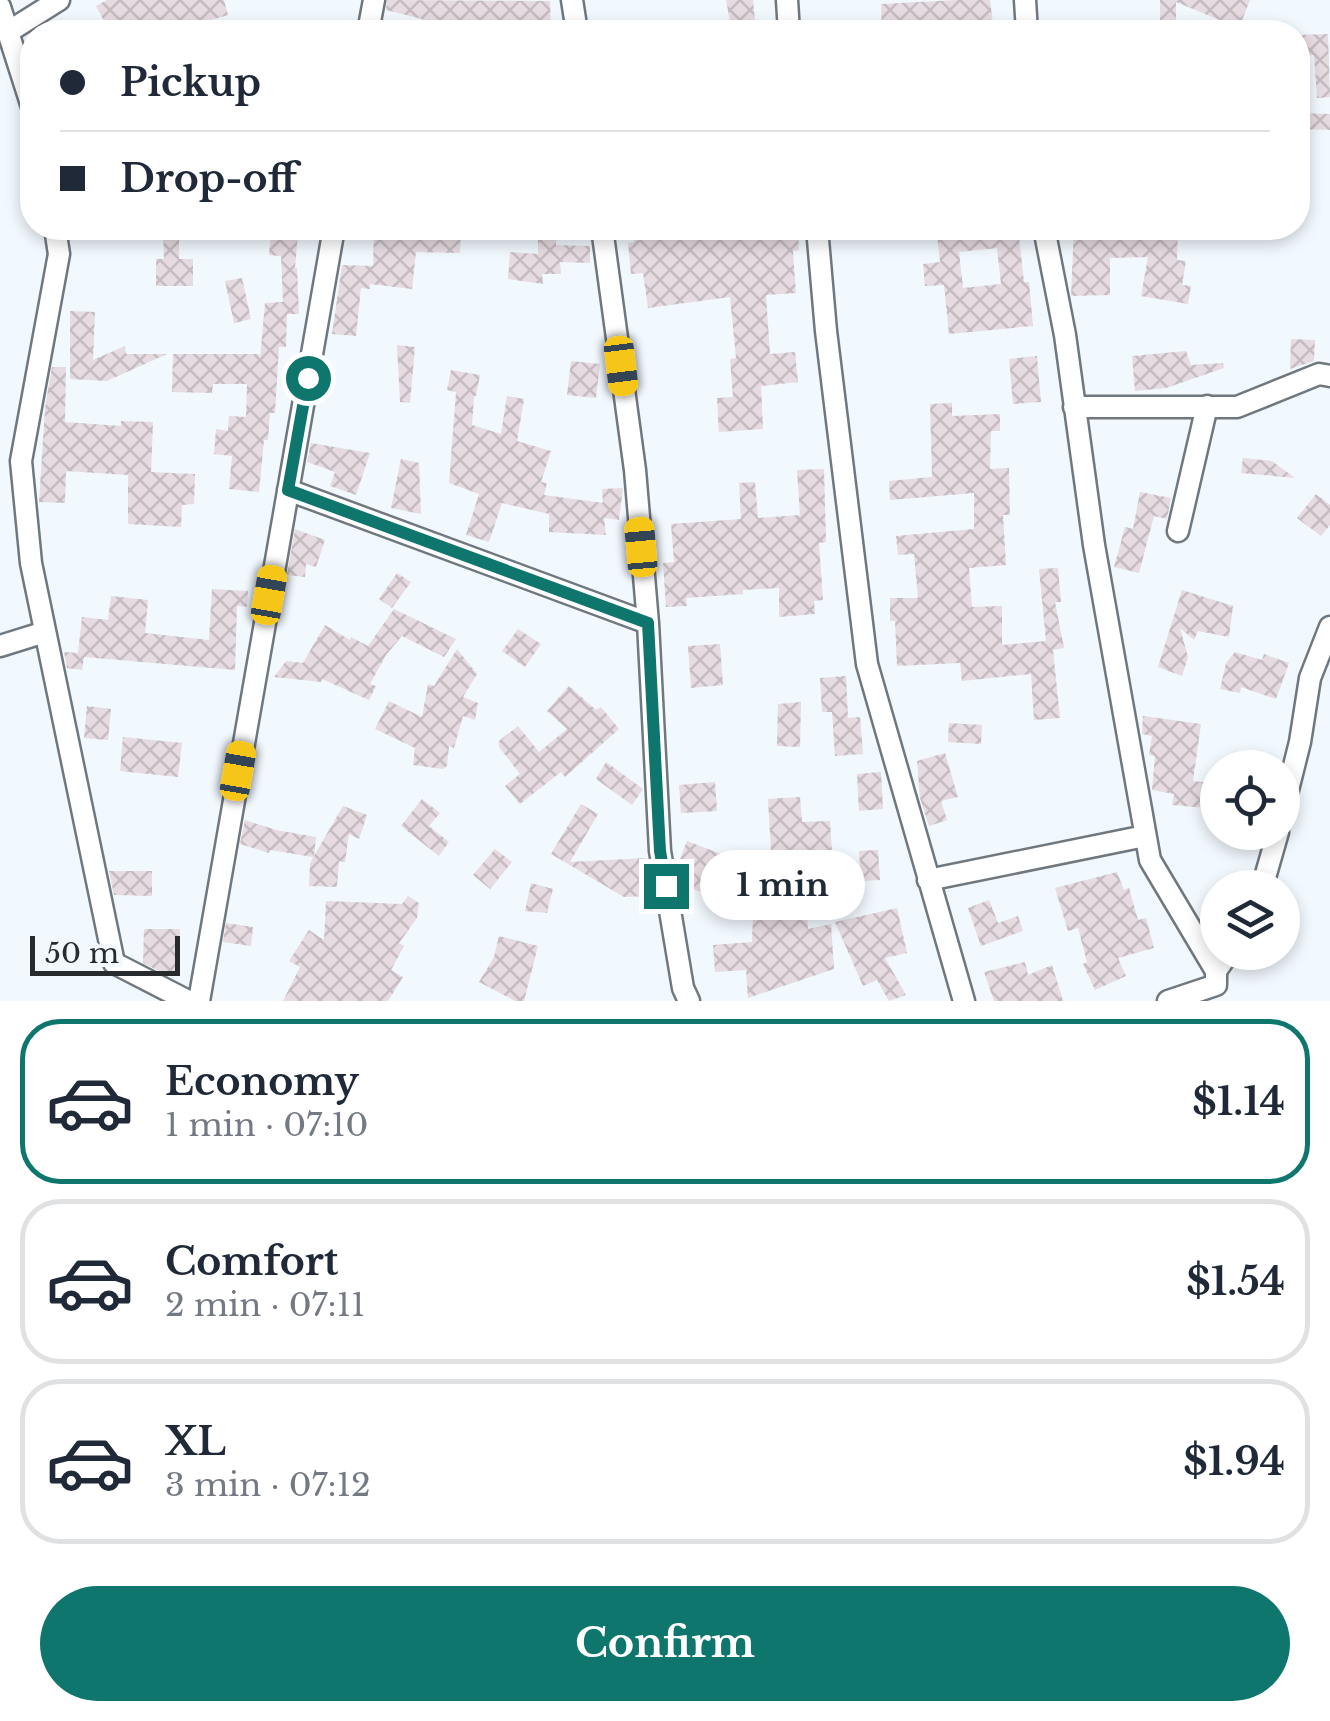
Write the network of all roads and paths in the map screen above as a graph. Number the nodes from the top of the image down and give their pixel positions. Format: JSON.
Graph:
{"nodes":[{"id":1,"x":59,"y":0,"type":"edge"},
{"id":2,"x":0,"y":7,"type":"edge"},
{"id":3,"x":27,"y":20,"type":"edge"},
{"id":4,"x":20,"y":24,"type":"edge"},
{"id":5,"x":8,"y":32,"type":"junction"},
{"id":6,"x":20,"y":70,"type":"edge"},
{"id":7,"x":57,"y":240,"type":"edge"},
{"id":8,"x":332,"y":240,"type":"edge"},
{"id":9,"x":604,"y":240,"type":"edge"},
{"id":10,"x":819,"y":240,"type":"edge"},
{"id":11,"x":1046,"y":240,"type":"edge"},
{"id":12,"x":1330,"y":376,"type":"edge"},
{"id":13,"x":1207,"y":406,"type":"junction"},
{"id":14,"x":1074,"y":408,"type":"junction"},
{"id":15,"x":288,"y":490,"type":"junction"},
{"id":16,"x":1178,"y":530,"type":"dead end"},
{"id":17,"x":648,"y":623,"type":"junction"},
{"id":18,"x":1330,"y":627,"type":"edge"},
{"id":19,"x":45,"y":632,"type":"junction"},
{"id":20,"x":0,"y":646,"type":"edge"},
{"id":21,"x":1298,"y":750,"type":"edge"},
{"id":22,"x":1146,"y":836,"type":"junction"},
{"id":23,"x":928,"y":880,"type":"junction"},
{"id":24,"x":1216,"y":986,"type":"edge"},
{"id":25,"x":186,"y":1001,"type":"edge"},
{"id":26,"x":199,"y":1001,"type":"edge"},
{"id":27,"x":688,"y":1001,"type":"edge"},
{"id":28,"x":964,"y":1001,"type":"edge"},
{"id":29,"x":1168,"y":1001,"type":"edge"}],
"edges":[{"from":1,"to":3,"type":"street"},
{"from":2,"to":5,"type":"street"},
{"from":4,"to":5,"type":"street"},
{"from":5,"to":6,"type":"street"},
{"from":7,"to":19,"type":"street"},
{"from":8,"to":15,"type":"street"},
{"from":9,"to":17,"type":"street"},
{"from":10,"to":23,"type":"street"},
{"from":11,"to":14,"type":"street"},
{"from":12,"to":13,"type":"street"},
{"from":13,"to":14,"type":"street"},
{"from":13,"to":16,"type":"street"},
{"from":14,"to":22,"type":"street"},
{"from":15,"to":17,"type":"street"},
{"from":15,"to":26,"type":"street"},
{"from":17,"to":27,"type":"street"},
{"from":18,"to":21,"type":"street"},
{"from":19,"to":20,"type":"street"},
{"from":19,"to":25,"type":"street"},
{"from":22,"to":23,"type":"street"},
{"from":22,"to":24,"type":"street"},
{"from":23,"to":28,"type":"street"},
{"from":24,"to":29,"type":"street"}]}
